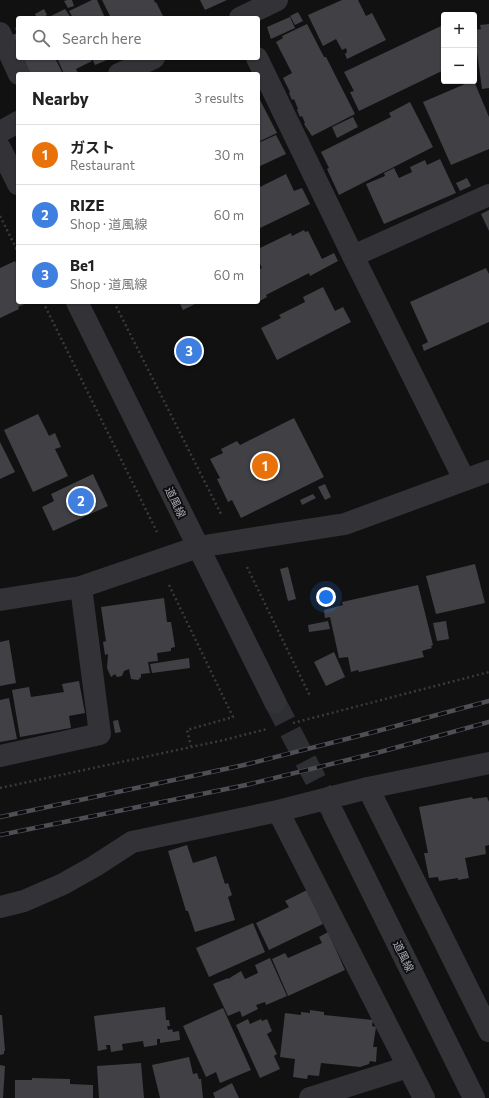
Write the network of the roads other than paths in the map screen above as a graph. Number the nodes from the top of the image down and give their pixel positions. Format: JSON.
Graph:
{"nodes":[{"id":1,"x":277,"y":0,"type":"edge"},
{"id":2,"x":244,"y":16,"type":"edge"},
{"id":3,"x":0,"y":33,"type":"edge"},
{"id":4,"x":150,"y":60,"type":"edge"},
{"id":5,"x":258,"y":60,"type":"edge"},
{"id":6,"x":19,"y":72,"type":"edge"},
{"id":7,"x":123,"y":72,"type":"edge"},
{"id":8,"x":16,"y":123,"type":"edge"},
{"id":9,"x":0,"y":132,"type":"edge"},
{"id":10,"x":0,"y":148,"type":"edge"},
{"id":11,"x":16,"y":180,"type":"edge"},
{"id":12,"x":489,"y":195,"type":"edge"},
{"id":13,"x":353,"y":256,"type":"junction"},
{"id":14,"x":78,"y":304,"type":"edge"},
{"id":15,"x":489,"y":470,"type":"edge"},
{"id":16,"x":464,"y":479,"type":"junction"},
{"id":17,"x":198,"y":547,"type":"junction"},
{"id":18,"x":81,"y":587,"type":"junction"},
{"id":19,"x":0,"y":600,"type":"edge"},
{"id":20,"x":275,"y":702,"type":"tunnel mouth"},
{"id":21,"x":0,"y":756,"type":"edge"},
{"id":22,"x":489,"y":763,"type":"edge"},
{"id":23,"x":368,"y":788,"type":"junction"},
{"id":24,"x":278,"y":811,"type":"junction"},
{"id":25,"x":333,"y":813,"type":"tunnel mouth"},
{"id":26,"x":0,"y":907,"type":"edge"},
{"id":27,"x":489,"y":1031,"type":"edge"},
{"id":28,"x":408,"y":1067,"type":"junction"},
{"id":29,"x":310,"y":1098,"type":"edge"},
{"id":30,"x":424,"y":1098,"type":"edge"},
{"id":31,"x":474,"y":1098,"type":"edge"}],
"edges":[{"from":1,"to":2,"type":"street"},
{"from":3,"to":6,"type":"street"},
{"from":4,"to":7,"type":"street"},
{"from":5,"to":13,"type":"street"},
{"from":8,"to":9,"type":"street"},
{"from":10,"to":11,"type":"street"},
{"from":12,"to":13,"type":"street"},
{"from":13,"to":16,"type":"street"},
{"from":14,"to":17,"type":"street","name":"道風線"},
{"from":15,"to":16,"type":"street"},
{"from":16,"to":17,"type":"street"},
{"from":17,"to":18,"type":"street"},
{"from":17,"to":20,"type":"street","name":"道風線"},
{"from":18,"to":19,"type":"street"},
{"from":18,"to":21,"type":"street"},
{"from":22,"to":23,"type":"street"},
{"from":23,"to":24,"type":"street"},
{"from":23,"to":27,"type":"street"},
{"from":24,"to":26,"type":"street"},
{"from":24,"to":28,"type":"street"},
{"from":25,"to":31,"type":"street","name":"道風線"},
{"from":28,"to":29,"type":"street"},
{"from":28,"to":30,"type":"street"}]}
